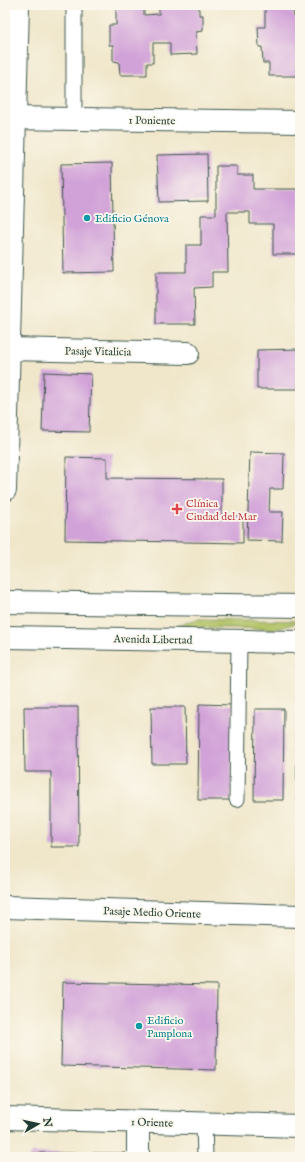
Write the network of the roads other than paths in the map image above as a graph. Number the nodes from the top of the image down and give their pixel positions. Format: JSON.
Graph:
{"nodes":[{"id":1,"x":18,"y":5,"type":"edge"},
{"id":2,"x":74,"y":5,"type":"edge"},
{"id":3,"x":10,"y":118,"type":"edge"},
{"id":4,"x":74,"y":119,"type":"junction"},
{"id":5,"x":300,"y":122,"type":"edge"},
{"id":6,"x":7,"y":325,"type":"edge"},
{"id":7,"x":9,"y":349,"type":"junction"},
{"id":8,"x":188,"y":353,"type":"dead end"},
{"id":9,"x":5,"y":490,"type":"edge"},
{"id":10,"x":5,"y":602,"type":"edge"},
{"id":11,"x":300,"y":606,"type":"edge"},
{"id":12,"x":5,"y":637,"type":"edge"},
{"id":13,"x":239,"y":641,"type":"junction"},
{"id":14,"x":300,"y":642,"type":"edge"},
{"id":15,"x":237,"y":799,"type":"dead end"},
{"id":16,"x":5,"y":907,"type":"edge"},
{"id":17,"x":300,"y":916,"type":"edge"},
{"id":18,"x":5,"y":1118,"type":"edge"},
{"id":19,"x":138,"y":1122,"type":"junction"},
{"id":20,"x":204,"y":1124,"type":"junction"},
{"id":21,"x":300,"y":1126,"type":"edge"},
{"id":22,"x":138,"y":1157,"type":"edge"},
{"id":23,"x":204,"y":1157,"type":"edge"}],
"edges":[{"from":1,"to":3,"type":"street"},
{"from":2,"to":4,"type":"lane"},
{"from":3,"to":4,"type":"street","name":"1 Poniente"},
{"from":3,"to":6,"type":"street"},
{"from":4,"to":5,"type":"street","name":"1 Poniente"},
{"from":6,"to":7,"type":"street"},
{"from":7,"to":8,"type":"street","name":"Pasaje Vitalicia"},
{"from":7,"to":9,"type":"street"},
{"from":10,"to":11,"type":"street"},
{"from":12,"to":13,"type":"street","name":"Avenida Libertad"},
{"from":13,"to":14,"type":"street","name":"Avenida Libertad"},
{"from":13,"to":15,"type":"lane"},
{"from":16,"to":17,"type":"street","name":"Pasaje Medio Oriente"},
{"from":18,"to":19,"type":"street","name":"1 Oriente"},
{"from":19,"to":20,"type":"street","name":"1 Oriente"},
{"from":19,"to":22,"type":"street"},
{"from":20,"to":21,"type":"street","name":"1 Oriente"},
{"from":20,"to":23,"type":"lane"}]}
